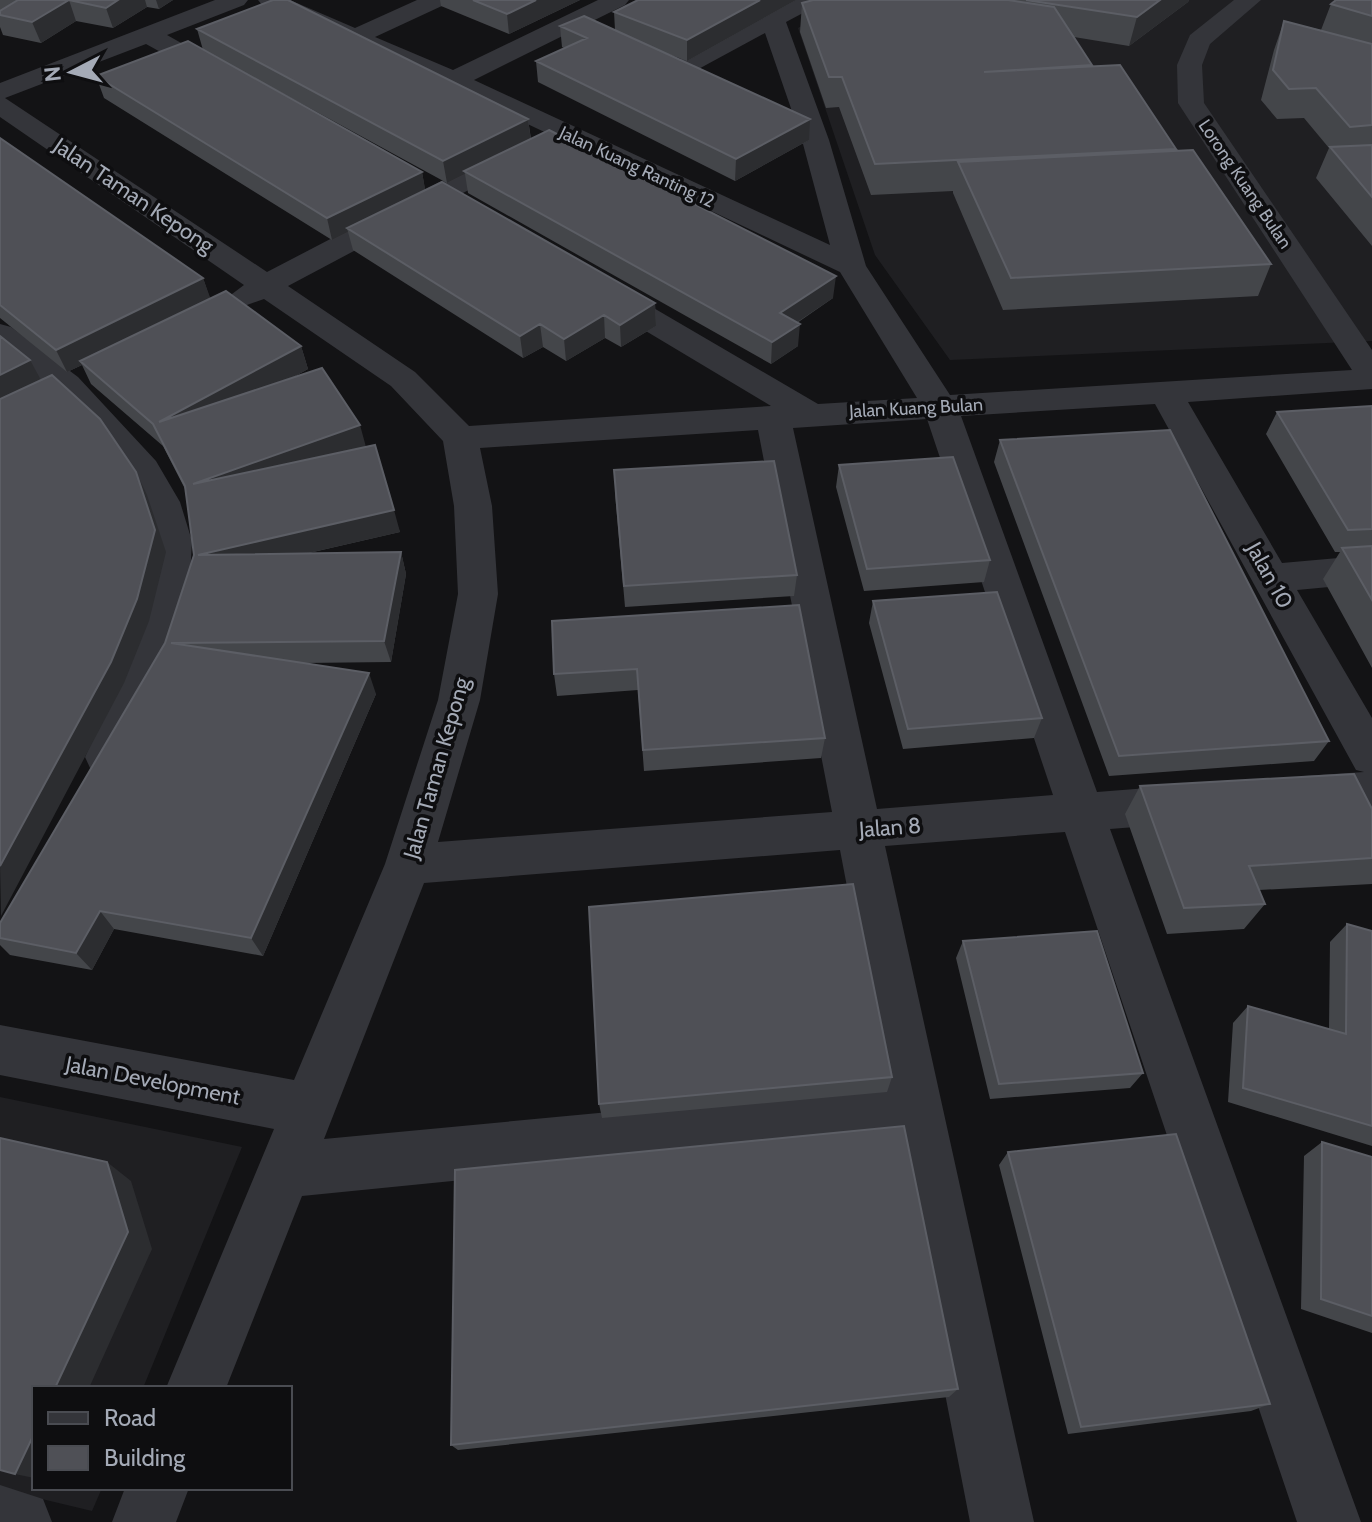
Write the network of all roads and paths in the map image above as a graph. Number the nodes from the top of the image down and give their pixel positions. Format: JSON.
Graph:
{"nodes":[{"id":1,"x":234,"y":0,"type":"edge"},
{"id":2,"x":270,"y":0,"type":"edge"},
{"id":3,"x":436,"y":0,"type":"edge"},
{"id":4,"x":617,"y":0,"type":"edge"},
{"id":5,"x":810,"y":0,"type":"edge"},
{"id":6,"x":1249,"y":0,"type":"edge"},
{"id":7,"x":773,"y":21,"type":"junction"},
{"id":8,"x":565,"y":26,"type":"junction"},
{"id":9,"x":147,"y":34,"type":"junction"},
{"id":10,"x":355,"y":37,"type":"junction"},
{"id":11,"x":592,"y":37,"type":"edge"},
{"id":12,"x":646,"y":61,"type":"edge"},
{"id":13,"x":673,"y":72,"type":"junction"},
{"id":14,"x":454,"y":80,"type":"junction"},
{"id":15,"x":243,"y":88,"type":"edge"},
{"id":16,"x":0,"y":92,"type":"edge"},
{"id":17,"x":0,"y":105,"type":"edge"},
{"id":18,"x":561,"y":132,"type":"junction"},
{"id":19,"x":815,"y":140,"type":"junction"},
{"id":20,"x":409,"y":178,"type":"edge"},
{"id":21,"x":436,"y":194,"type":"junction"},
{"id":22,"x":463,"y":209,"type":"edge"},
{"id":23,"x":851,"y":266,"type":"junction"},
{"id":24,"x":583,"y":280,"type":"edge"},
{"id":25,"x":267,"y":285,"type":"junction"},
{"id":26,"x":213,"y":311,"type":"edge"},
{"id":27,"x":0,"y":334,"type":"edge"},
{"id":28,"x":1372,"y":377,"type":"edge"},
{"id":29,"x":1166,"y":393,"type":"junction"},
{"id":30,"x":940,"y":407,"type":"junction"},
{"id":31,"x":791,"y":415,"type":"junction"},
{"id":32,"x":460,"y":438,"type":"junction"},
{"id":33,"x":1372,"y":569,"type":"edge"},
{"id":34,"x":1272,"y":578,"type":"junction"},
{"id":35,"x":1372,"y":757,"type":"edge"},
{"id":36,"x":96,"y":784,"type":"edge"},
{"id":37,"x":1372,"y":790,"type":"edge"},
{"id":38,"x":1265,"y":798,"type":"edge"},
{"id":39,"x":1219,"y":802,"type":"edge"},
{"id":40,"x":1082,"y":813,"type":"junction"},
{"id":41,"x":858,"y":830,"type":"junction"},
{"id":42,"x":408,"y":864,"type":"junction"},
{"id":43,"x":0,"y":1050,"type":"edge"},
{"id":44,"x":307,"y":1109,"type":"junction"},
{"id":45,"x":916,"y":1109,"type":"junction"},
{"id":46,"x":282,"y":1170,"type":"junction"},
{"id":47,"x":197,"y":1386,"type":"edge"},
{"id":48,"x":156,"y":1490,"type":"edge"},
{"id":49,"x":0,"y":1517,"type":"edge"},
{"id":50,"x":20,"y":1522,"type":"edge"},
{"id":51,"x":144,"y":1522,"type":"edge"},
{"id":52,"x":1002,"y":1522,"type":"edge"},
{"id":53,"x":1329,"y":1522,"type":"edge"}],
"edges":[{"from":1,"to":9,"type":"street"},
{"from":2,"to":10,"type":"street","name":"Jalan Kuang Ranting 12"},
{"from":3,"to":10,"type":"street"},
{"from":4,"to":8,"type":"street"},
{"from":5,"to":7,"type":"street"},
{"from":6,"to":28,"type":"street","name":"Lorong Kuang Bulan"},
{"from":7,"to":13,"type":"street"},
{"from":7,"to":19,"type":"street"},
{"from":8,"to":11,"type":"street"},
{"from":8,"to":14,"type":"street"},
{"from":9,"to":15,"type":"street"},
{"from":9,"to":16,"type":"street"},
{"from":10,"to":14,"type":"street","name":"Jalan Kuang Ranting 12"},
{"from":12,"to":13,"type":"street"},
{"from":13,"to":19,"type":"street"},
{"from":14,"to":18,"type":"street","name":"Jalan Kuang Ranting 12"},
{"from":17,"to":25,"type":"street","name":"Jalan Taman Kepong"},
{"from":18,"to":21,"type":"street"},
{"from":18,"to":23,"type":"street","name":"Jalan Kuang Ranting 12"},
{"from":19,"to":23,"type":"street"},
{"from":20,"to":21,"type":"street"},
{"from":21,"to":22,"type":"street"},
{"from":21,"to":25,"type":"street"},
{"from":23,"to":30,"type":"street"},
{"from":24,"to":31,"type":"street"},
{"from":25,"to":26,"type":"street"},
{"from":25,"to":32,"type":"street","name":"Jalan Taman Kepong"},
{"from":27,"to":36,"type":"street"},
{"from":28,"to":29,"type":"street","name":"Jalan Kuang Bulan"},
{"from":29,"to":30,"type":"street","name":"Jalan Kuang Bulan"},
{"from":29,"to":34,"type":"street","name":"Jalan 10"},
{"from":30,"to":31,"type":"street","name":"Jalan Kuang Bulan"},
{"from":30,"to":40,"type":"street"},
{"from":31,"to":32,"type":"street","name":"Jalan Kuang Bulan"},
{"from":31,"to":41,"type":"street"},
{"from":32,"to":42,"type":"street","name":"Jalan Taman Kepong"},
{"from":33,"to":34,"type":"street"},
{"from":34,"to":35,"type":"street","name":"Jalan 10"},
{"from":37,"to":38,"type":"street"},
{"from":39,"to":40,"type":"street","name":"Jalan 8"},
{"from":40,"to":41,"type":"street","name":"Jalan 8"},
{"from":40,"to":53,"type":"street"},
{"from":41,"to":42,"type":"street","name":"Jalan 8"},
{"from":41,"to":45,"type":"street"},
{"from":42,"to":44,"type":"street","name":"Jalan Taman Kepong"},
{"from":43,"to":44,"type":"street","name":"Jalan Development"},
{"from":44,"to":46,"type":"street","name":"Jalan Taman Kepong"},
{"from":45,"to":46,"type":"street"},
{"from":45,"to":52,"type":"street"},
{"from":46,"to":47,"type":"street","name":"Jalan Taman Kepong"},
{"from":48,"to":51,"type":"street"},
{"from":49,"to":50,"type":"street"}]}
